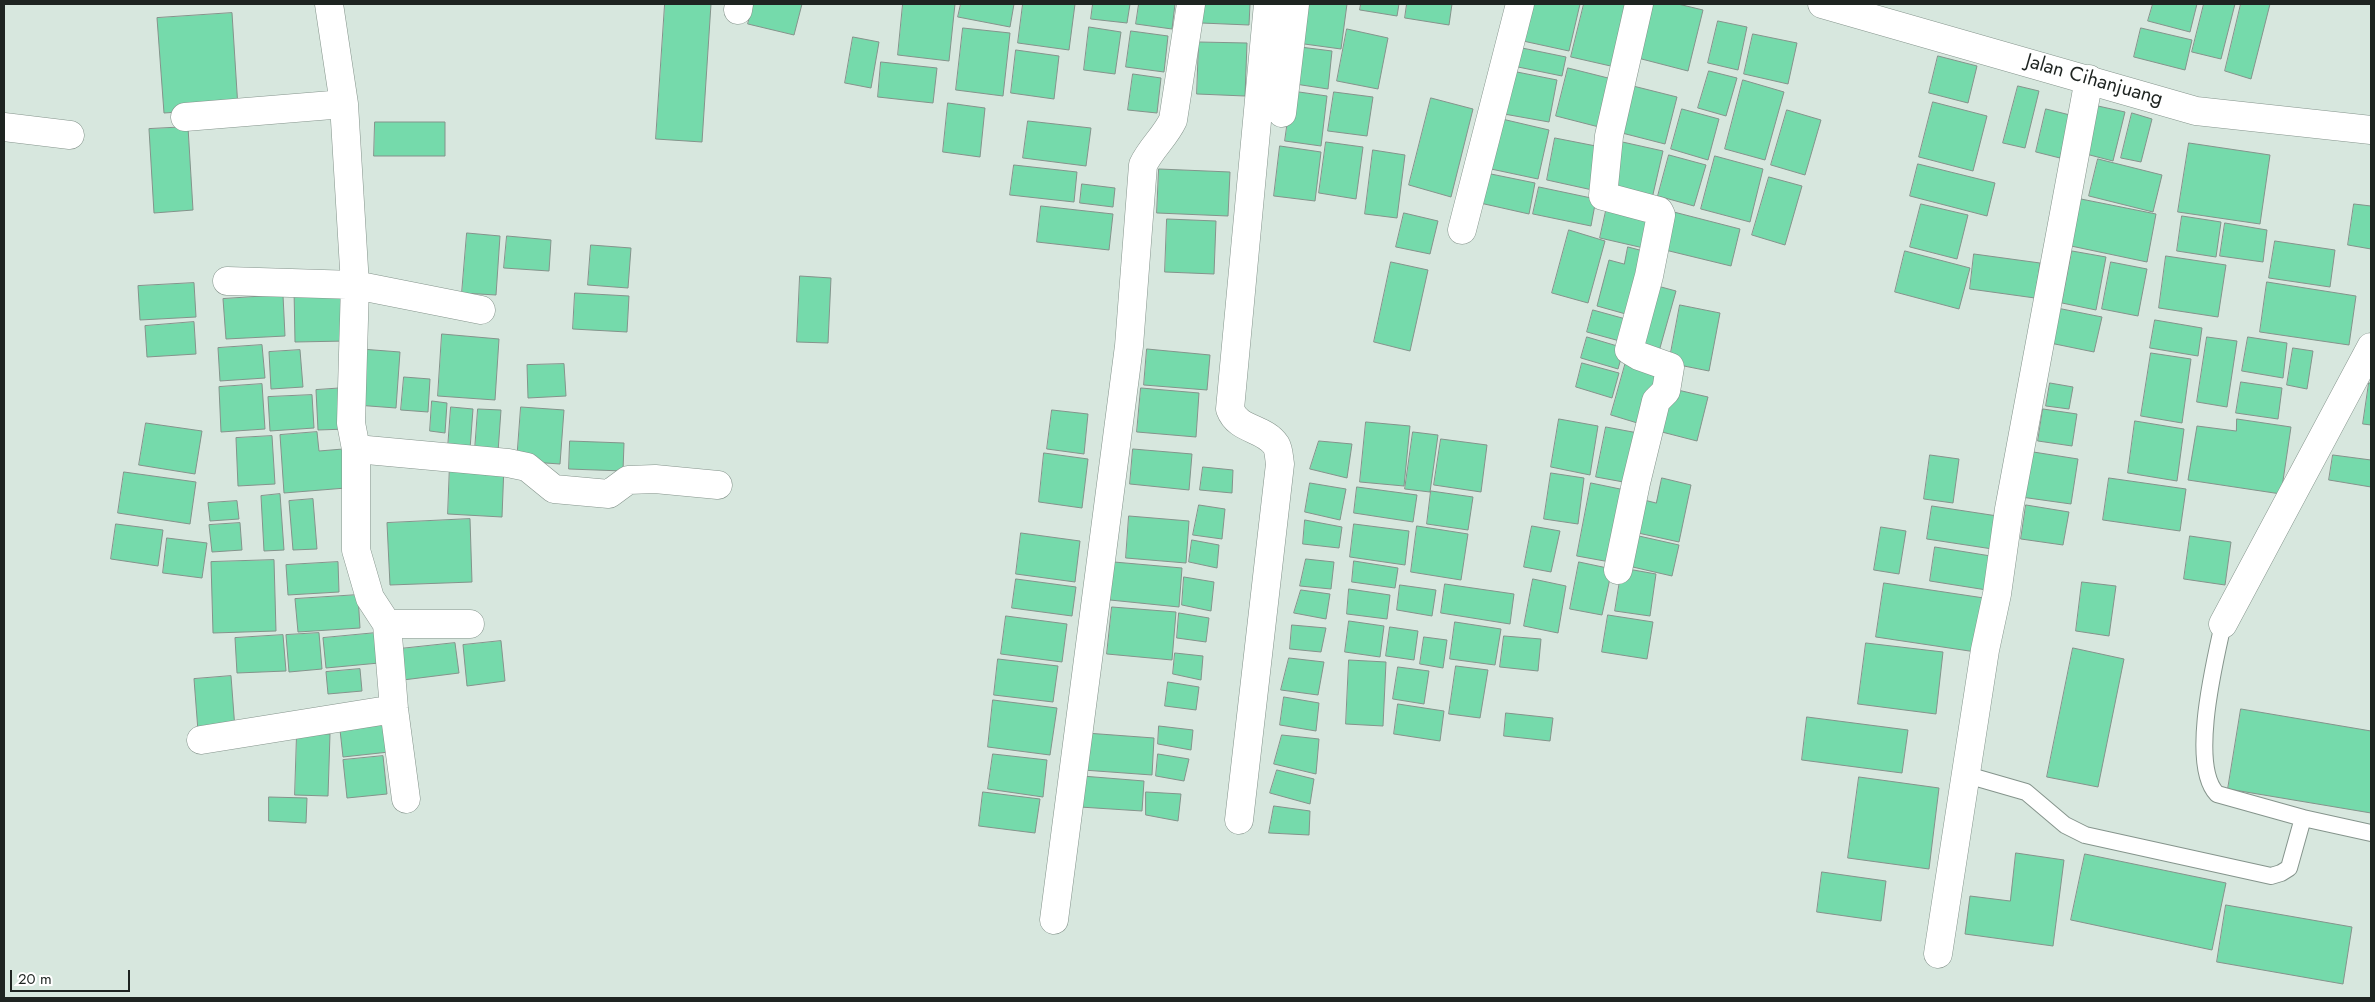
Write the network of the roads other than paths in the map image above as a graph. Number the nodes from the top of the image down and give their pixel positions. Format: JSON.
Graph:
{"nodes":[{"id":1,"x":329,"y":4,"type":"edge"},
{"id":2,"x":1191,"y":4,"type":"edge"},
{"id":3,"x":1268,"y":4,"type":"edge"},
{"id":4,"x":1294,"y":4,"type":"edge"},
{"id":5,"x":1520,"y":4,"type":"edge"},
{"id":6,"x":1639,"y":4,"type":"edge"},
{"id":7,"x":1822,"y":4,"type":"edge"},
{"id":8,"x":2089,"y":79,"type":"junction"},
{"id":9,"x":344,"y":104,"type":"junction"},
{"id":10,"x":1282,"y":113,"type":"dead end"},
{"id":11,"x":186,"y":117,"type":"dead end"},
{"id":12,"x":4,"y":127,"type":"edge"},
{"id":13,"x":2371,"y":130,"type":"edge"},
{"id":14,"x":70,"y":135,"type":"dead end"},
{"id":15,"x":1462,"y":230,"type":"dead end"},
{"id":16,"x":227,"y":281,"type":"dead end"},
{"id":17,"x":354,"y":285,"type":"junction"},
{"id":18,"x":481,"y":310,"type":"dead end"},
{"id":19,"x":2371,"y":347,"type":"edge"},
{"id":20,"x":356,"y":449,"type":"junction"},
{"id":21,"x":718,"y":485,"type":"dead end"},
{"id":22,"x":1618,"y":570,"type":"dead end"},
{"id":23,"x":387,"y":624,"type":"junction"},
{"id":24,"x":470,"y":624,"type":"dead end"},
{"id":25,"x":2222,"y":624,"type":"joint"},
{"id":26,"x":394,"y":709,"type":"junction"},
{"id":27,"x":201,"y":740,"type":"dead end"},
{"id":28,"x":1967,"y":775,"type":"junction"},
{"id":29,"x":406,"y":799,"type":"dead end"},
{"id":30,"x":2303,"y":818,"type":"junction"},
{"id":31,"x":1240,"y":820,"type":"dead end"},
{"id":32,"x":2371,"y":833,"type":"edge"},
{"id":33,"x":1054,"y":920,"type":"dead end"},
{"id":34,"x":1938,"y":954,"type":"dead end"}],
"edges":[{"from":1,"to":9,"type":"street"},
{"from":2,"to":33,"type":"street"},
{"from":3,"to":31,"type":"street"},
{"from":4,"to":10,"type":"street"},
{"from":5,"to":15,"type":"street"},
{"from":6,"to":22,"type":"street"},
{"from":7,"to":8,"type":"street","name":"Jalan Cihanjuang"},
{"from":8,"to":13,"type":"street","name":"Jalan Cihanjuang"},
{"from":8,"to":28,"type":"street"},
{"from":9,"to":11,"type":"street"},
{"from":9,"to":17,"type":"street"},
{"from":12,"to":14,"type":"street"},
{"from":16,"to":17,"type":"street"},
{"from":17,"to":18,"type":"street"},
{"from":17,"to":20,"type":"street"},
{"from":19,"to":25,"type":"street"},
{"from":20,"to":21,"type":"street"},
{"from":20,"to":23,"type":"street"},
{"from":23,"to":24,"type":"street"},
{"from":23,"to":26,"type":"street"},
{"from":25,"to":30,"type":"lane"},
{"from":26,"to":27,"type":"street"},
{"from":26,"to":29,"type":"street"},
{"from":28,"to":30,"type":"lane"},
{"from":28,"to":34,"type":"street"},
{"from":30,"to":32,"type":"lane"}]}
